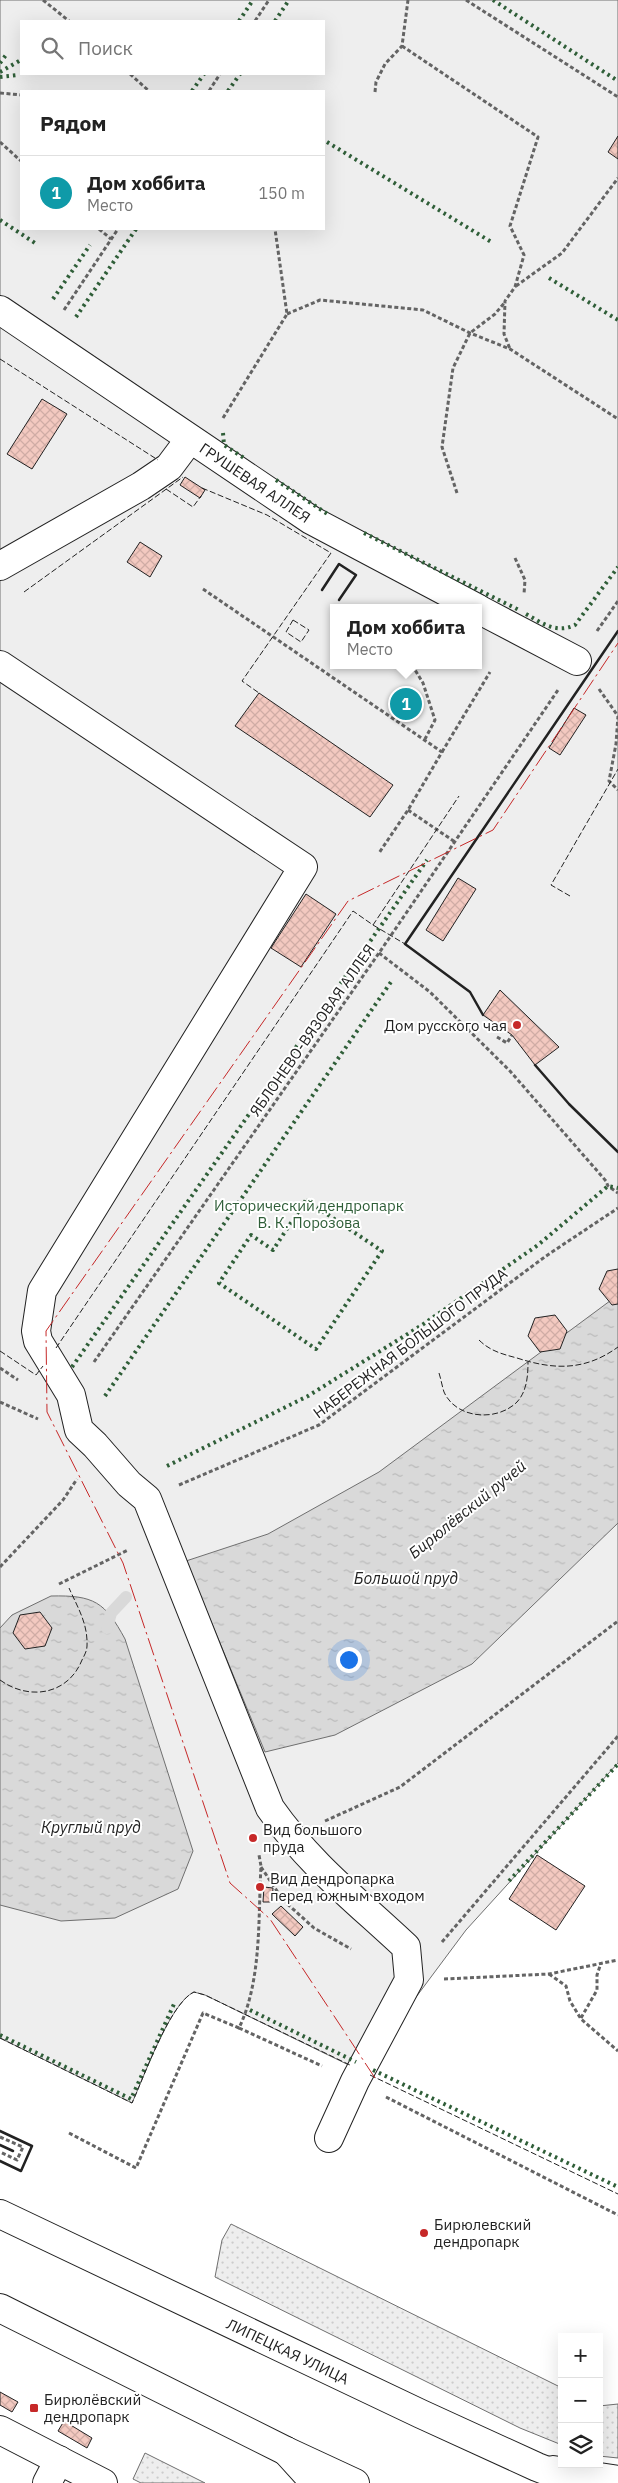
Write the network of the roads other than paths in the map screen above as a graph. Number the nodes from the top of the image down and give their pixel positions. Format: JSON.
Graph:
{"nodes":[{"id":1,"x":0,"y":310,"type":"edge"},
{"id":2,"x":197,"y":444,"type":"junction"},
{"id":3,"x":0,"y":566,"type":"edge"},
{"id":4,"x":470,"y":604,"type":"edge"},
{"id":5,"x":482,"y":610,"type":"edge"},
{"id":6,"x":577,"y":661,"type":"road end"},
{"id":7,"x":0,"y":666,"type":"edge"},
{"id":8,"x":329,"y":2138,"type":"dead end"},
{"id":9,"x":0,"y":2214,"type":"edge"},
{"id":10,"x":0,"y":2308,"type":"edge"},
{"id":11,"x":0,"y":2430,"type":"edge"},
{"id":12,"x":286,"y":2451,"type":"junction"},
{"id":13,"x":537,"y":2467,"type":"junction"},
{"id":14,"x":53,"y":2472,"type":"edge"},
{"id":15,"x":618,"y":2480,"type":"edge"},
{"id":16,"x":103,"y":2483,"type":"edge"},
{"id":17,"x":315,"y":2483,"type":"edge"},
{"id":18,"x":355,"y":2483,"type":"edge"},
{"id":19,"x":578,"y":2483,"type":"edge"}],
"edges":[{"from":1,"to":2,"type":"main road","name":"ГРУШЕВАЯ АЛЛЕЯ"},
{"from":2,"to":3,"type":"main road"},
{"from":2,"to":4,"type":"main road","name":"ГРУШЕВАЯ АЛЛЕЯ"},
{"from":5,"to":6,"type":"main road","name":"ГРУШЕВАЯ АЛЛЕЯ"},
{"from":7,"to":8,"type":"main road"},
{"from":9,"to":13,"type":"main road","name":"ЛИПЕЦКАЯ УЛИЦА"},
{"from":10,"to":12,"type":"main road"},
{"from":11,"to":14,"type":"main road"},
{"from":12,"to":17,"type":"main road"},
{"from":12,"to":18,"type":"main road"},
{"from":13,"to":15,"type":"main road"},
{"from":13,"to":19,"type":"main road","name":"ЛИПЕЦКАЯ УЛИЦА"},
{"from":14,"to":16,"type":"main road"}]}
